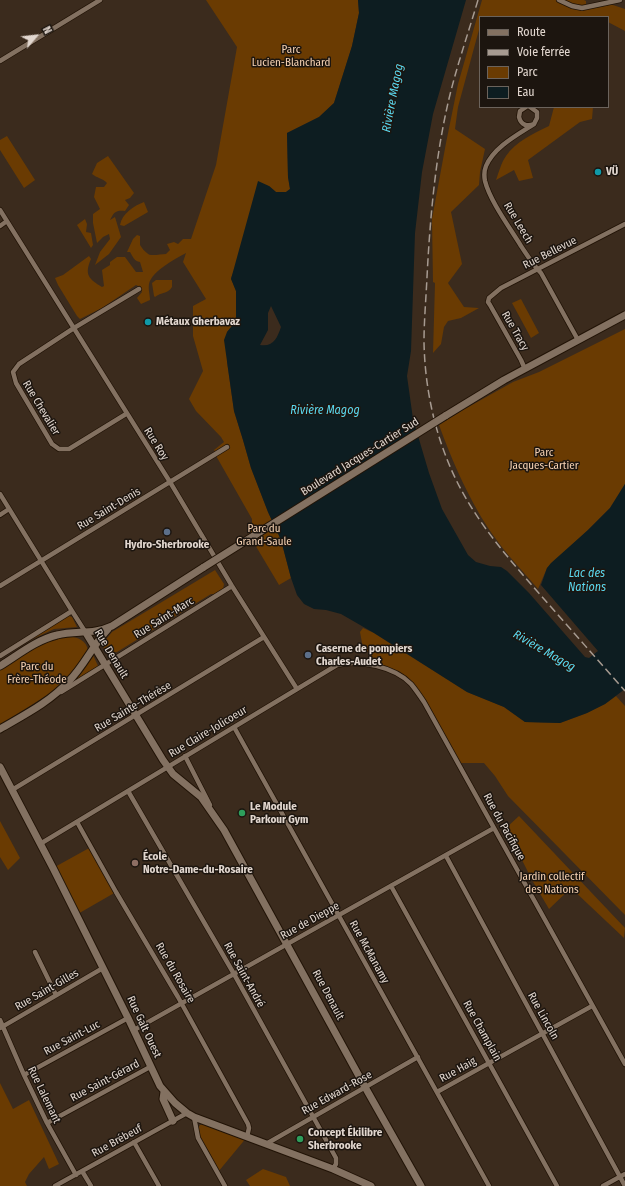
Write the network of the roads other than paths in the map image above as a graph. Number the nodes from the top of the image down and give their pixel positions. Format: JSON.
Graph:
{"nodes":[{"id":1,"x":100,"y":0,"type":"edge"},
{"id":2,"x":559,"y":0,"type":"edge"},
{"id":3,"x":620,"y":0,"type":"edge"},
{"id":4,"x":0,"y":62,"type":"edge"},
{"id":5,"x":524,"y":108,"type":"edge"},
{"id":6,"x":532,"y":108,"type":"edge"},
{"id":7,"x":534,"y":124,"type":"junction"},
{"id":8,"x":0,"y":210,"type":"edge"},
{"id":9,"x":7,"y":221,"type":"junction"},
{"id":10,"x":625,"y":224,"type":"edge"},
{"id":11,"x":0,"y":226,"type":"edge"},
{"id":12,"x":538,"y":270,"type":"junction"},
{"id":13,"x":139,"y":289,"type":"dead end"},
{"id":14,"x":488,"y":302,"type":"joint"},
{"id":15,"x":625,"y":315,"type":"edge"},
{"id":16,"x":74,"y":328,"type":"junction"},
{"id":17,"x":578,"y":340,"type":"junction"},
{"id":18,"x":525,"y":369,"type":"junction"},
{"id":19,"x":126,"y":414,"type":"junction"},
{"id":20,"x":227,"y":447,"type":"dead end"},
{"id":21,"x":170,"y":482,"type":"junction"},
{"id":22,"x":0,"y":494,"type":"edge"},
{"id":23,"x":9,"y":509,"type":"junction"},
{"id":24,"x":0,"y":515,"type":"edge"},
{"id":25,"x":41,"y":561,"type":"junction"},
{"id":26,"x":0,"y":586,"type":"edge"},
{"id":27,"x":232,"y":586,"type":"junction"},
{"id":28,"x":72,"y":611,"type":"junction"},
{"id":29,"x":112,"y":626,"type":"junction"},
{"id":30,"x":86,"y":633,"type":"junction"},
{"id":31,"x":264,"y":637,"type":"junction"},
{"id":32,"x":95,"y":646,"type":"junction"},
{"id":33,"x":0,"y":656,"type":"edge"},
{"id":34,"x":106,"y":665,"type":"junction"},
{"id":35,"x":0,"y":666,"type":"edge"},
{"id":36,"x":392,"y":672,"type":"joint"},
{"id":37,"x":297,"y":689,"type":"junction"},
{"id":38,"x":48,"y":700,"type":"junction"},
{"id":39,"x":135,"y":716,"type":"junction"},
{"id":40,"x":234,"y":727,"type":"junction"},
{"id":41,"x":0,"y":729,"type":"edge"},
{"id":42,"x":185,"y":756,"type":"junction"},
{"id":43,"x":0,"y":767,"type":"edge"},
{"id":44,"x":168,"y":767,"type":"junction"},
{"id":45,"x":12,"y":790,"type":"junction"},
{"id":46,"x":128,"y":791,"type":"junction"},
{"id":47,"x":215,"y":815,"type":"junction"},
{"id":48,"x":77,"y":822,"type":"junction"},
{"id":49,"x":494,"y":828,"type":"junction"},
{"id":50,"x":40,"y":844,"type":"junction"},
{"id":51,"x":446,"y":856,"type":"junction"},
{"id":52,"x":391,"y":886,"type":"junction"},
{"id":53,"x":339,"y":916,"type":"junction"},
{"id":54,"x":288,"y":944,"type":"junction"},
{"id":55,"x":35,"y":952,"type":"dead end"},
{"id":56,"x":103,"y":968,"type":"junction"},
{"id":57,"x":234,"y":974,"type":"junction"},
{"id":58,"x":56,"y":995,"type":"junction"},
{"id":59,"x":182,"y":1004,"type":"junction"},
{"id":60,"x":592,"y":1006,"type":"junction"},
{"id":61,"x":128,"y":1018,"type":"junction"},
{"id":62,"x":0,"y":1020,"type":"edge"},
{"id":63,"x":2,"y":1027,"type":"edge"},
{"id":64,"x":134,"y":1030,"type":"junction"},
{"id":65,"x":542,"y":1034,"type":"junction"},
{"id":66,"x":418,"y":1057,"type":"junction"},
{"id":67,"x":489,"y":1063,"type":"junction"},
{"id":68,"x":625,"y":1064,"type":"edge"},
{"id":69,"x":150,"y":1067,"type":"junction"},
{"id":70,"x":24,"y":1074,"type":"junction"},
{"id":71,"x":365,"y":1087,"type":"junction"},
{"id":72,"x":164,"y":1092,"type":"junction"},
{"id":73,"x":437,"y":1092,"type":"junction"},
{"id":74,"x":187,"y":1113,"type":"junction"},
{"id":75,"x":194,"y":1117,"type":"junction"},
{"id":76,"x":313,"y":1117,"type":"junction"},
{"id":77,"x":173,"y":1120,"type":"junction"},
{"id":78,"x":47,"y":1123,"type":"junction"},
{"id":79,"x":207,"y":1123,"type":"junction"},
{"id":80,"x":197,"y":1130,"type":"junction"},
{"id":81,"x":247,"y":1137,"type":"junction"},
{"id":82,"x":134,"y":1142,"type":"junction"},
{"id":83,"x":266,"y":1144,"type":"junction"},
{"id":84,"x":333,"y":1169,"type":"junction"},
{"id":85,"x":82,"y":1171,"type":"junction"},
{"id":86,"x":625,"y":1174,"type":"edge"},
{"id":87,"x":76,"y":1175,"type":"junction"},
{"id":88,"x":620,"y":1177,"type":"junction"},
{"id":89,"x":417,"y":1182,"type":"edge"},
{"id":90,"x":56,"y":1186,"type":"edge"},
{"id":91,"x":91,"y":1186,"type":"edge"},
{"id":92,"x":159,"y":1186,"type":"edge"},
{"id":93,"x":225,"y":1186,"type":"edge"},
{"id":94,"x":371,"y":1186,"type":"edge"},
{"id":95,"x":421,"y":1186,"type":"edge"},
{"id":96,"x":489,"y":1186,"type":"edge"},
{"id":97,"x":557,"y":1186,"type":"edge"},
{"id":98,"x":603,"y":1186,"type":"edge"},
{"id":99,"x":625,"y":1186,"type":"edge"}],
"edges":[{"from":1,"to":4,"type":"street"},
{"from":2,"to":3,"type":"street"},
{"from":5,"to":7,"type":"street"},
{"from":6,"to":7,"type":"street"},
{"from":7,"to":12,"type":"street","name":"Rue Leech"},
{"from":8,"to":9,"type":"street","name":"Rue Roy"},
{"from":9,"to":11,"type":"street"},
{"from":9,"to":16,"type":"street","name":"Rue Roy"},
{"from":10,"to":12,"type":"street","name":"Rue Bellevue"},
{"from":12,"to":14,"type":"street","name":"Rue Bellevue"},
{"from":12,"to":17,"type":"street","name":"Rue Leech"},
{"from":13,"to":16,"type":"street"},
{"from":14,"to":18,"type":"street","name":"Rue Tracy"},
{"from":15,"to":17,"type":"main road","name":"Boulevard Jacques-Cartier Sud"},
{"from":16,"to":19,"type":"street","name":"Rue Roy"},
{"from":16,"to":19,"type":"street","name":"Rue Chevalier"},
{"from":17,"to":18,"type":"main road","name":"Boulevard Jacques-Cartier Sud"},
{"from":18,"to":29,"type":"main road","name":"Boulevard Jacques-Cartier Sud","bridge":true},
{"from":19,"to":21,"type":"street","name":"Rue Roy"},
{"from":20,"to":21,"type":"street","name":"Rue Saint-Denis"},
{"from":21,"to":25,"type":"street","name":"Rue Saint-Denis"},
{"from":21,"to":27,"type":"street","name":"Rue Roy"},
{"from":22,"to":23,"type":"street","name":"Rue Denault"},
{"from":23,"to":24,"type":"street"},
{"from":23,"to":25,"type":"street","name":"Rue Denault"},
{"from":25,"to":26,"type":"street","name":"Rue Saint-Denis"},
{"from":25,"to":28,"type":"street","name":"Rue Denault"},
{"from":27,"to":31,"type":"street","name":"Rue Roy"},
{"from":27,"to":34,"type":"street","name":"Rue Saint-Marc"},
{"from":28,"to":30,"type":"street","name":"Rue Denault"},
{"from":28,"to":33,"type":"street"},
{"from":29,"to":30,"type":"main road","name":"Boulevard Jacques-Cartier Sud"},
{"from":29,"to":32,"type":"main road","name":"Boulevard Jacques-Cartier Sud"},
{"from":30,"to":32,"type":"main road","name":"Rue Denault"},
{"from":30,"to":35,"type":"main road","name":"Boulevard Jacques-Cartier Sud"},
{"from":31,"to":37,"type":"street","name":"Rue Roy"},
{"from":31,"to":39,"type":"street","name":"Rue Sainte-Thérèse"},
{"from":32,"to":34,"type":"main road","name":"Rue Denault"},
{"from":32,"to":38,"type":"main road","name":"Boulevard Jacques-Cartier Sud"},
{"from":34,"to":38,"type":"street","name":"Rue Saint-Marc"},
{"from":34,"to":39,"type":"main road","name":"Rue Denault"},
{"from":36,"to":37,"type":"street","name":"Rue Claire-Jolicoeur"},
{"from":36,"to":49,"type":"street","name":"Rue du Pacifique"},
{"from":37,"to":40,"type":"street","name":"Rue Claire-Jolicoeur"},
{"from":38,"to":41,"type":"main road","name":"Boulevard Jacques-Cartier Sud"},
{"from":39,"to":44,"type":"main road","name":"Rue Denault"},
{"from":39,"to":45,"type":"street","name":"Rue Sainte-Thérèse"},
{"from":40,"to":42,"type":"street","name":"Rue Claire-Jolicoeur"},
{"from":40,"to":53,"type":"street","name":"Rue McManamy"},
{"from":42,"to":44,"type":"street","name":"Rue Claire-Jolicoeur"},
{"from":42,"to":47,"type":"street","name":"Rue Denault"},
{"from":43,"to":45,"type":"main road","name":"Rue Galt Ouest"},
{"from":44,"to":46,"type":"street","name":"Rue Claire-Jolicoeur"},
{"from":44,"to":47,"type":"main road","name":"Rue Denault"},
{"from":45,"to":50,"type":"main road","name":"Rue Galt Ouest"},
{"from":46,"to":48,"type":"street","name":"Rue Claire-Jolicoeur"},
{"from":46,"to":57,"type":"street","name":"Rue Saint-André"},
{"from":47,"to":54,"type":"main road","name":"Rue Denault"},
{"from":48,"to":50,"type":"street","name":"Rue Claire-Jolicoeur"},
{"from":48,"to":59,"type":"street","name":"Rue du Rosaire"},
{"from":49,"to":51,"type":"street","name":"Rue de Dieppe"},
{"from":49,"to":60,"type":"street","name":"Rue du Pacifique"},
{"from":50,"to":56,"type":"main road","name":"Rue Galt Ouest"},
{"from":51,"to":52,"type":"street","name":"Rue de Dieppe"},
{"from":51,"to":65,"type":"street","name":"Rue Lincoln"},
{"from":52,"to":53,"type":"street","name":"Rue de Dieppe"},
{"from":52,"to":67,"type":"street","name":"Rue Champlain"},
{"from":53,"to":54,"type":"street","name":"Rue de Dieppe"},
{"from":53,"to":66,"type":"street","name":"Rue McManamy"},
{"from":54,"to":57,"type":"street","name":"Rue de Dieppe"},
{"from":54,"to":71,"type":"main road","name":"Rue Denault"},
{"from":55,"to":58,"type":"street"},
{"from":56,"to":58,"type":"street","name":"Rue Saint-Gilles"},
{"from":56,"to":61,"type":"main road","name":"Rue Galt Ouest"},
{"from":57,"to":59,"type":"street","name":"Rue de Dieppe"},
{"from":57,"to":76,"type":"street","name":"Rue Saint-André"},
{"from":58,"to":63,"type":"street","name":"Rue Saint-Gilles"},
{"from":59,"to":64,"type":"street","name":"Rue de Dieppe"},
{"from":59,"to":81,"type":"street","name":"Rue du Rosaire"},
{"from":60,"to":65,"type":"street","name":"Rue Haig"},
{"from":60,"to":68,"type":"street","name":"Rue du Pacifique"},
{"from":61,"to":64,"type":"main road","name":"Rue Galt Ouest"},
{"from":61,"to":70,"type":"street","name":"Rue Saint-Luc"},
{"from":62,"to":63,"type":"street","name":"Rue Lalemant"},
{"from":63,"to":70,"type":"street","name":"Rue Lalemant"},
{"from":64,"to":69,"type":"main road","name":"Rue Galt Ouest"},
{"from":65,"to":67,"type":"street","name":"Rue Haig"},
{"from":65,"to":88,"type":"street","name":"Rue Lincoln"},
{"from":66,"to":71,"type":"street","name":"Rue Edward-Rose"},
{"from":66,"to":73,"type":"street","name":"Rue McManamy"},
{"from":67,"to":73,"type":"street","name":"Rue Haig"},
{"from":67,"to":97,"type":"street","name":"Rue Champlain"},
{"from":69,"to":72,"type":"main road","name":"Rue Galt Ouest"},
{"from":69,"to":78,"type":"street","name":"Rue Saint-Gérard"},
{"from":70,"to":78,"type":"street","name":"Rue Lalemant"},
{"from":71,"to":76,"type":"street","name":"Rue Edward-Rose"},
{"from":71,"to":89,"type":"main road","name":"Rue Denault"},
{"from":72,"to":74,"type":"main road","name":"Rue Galt Ouest"},
{"from":72,"to":77,"type":"main road"},
{"from":73,"to":96,"type":"street","name":"Rue McManamy"},
{"from":74,"to":75,"type":"main road","name":"Rue Galt Ouest"},
{"from":74,"to":77,"type":"street","name":"Rue Brébeuf"},
{"from":75,"to":79,"type":"main road","name":"Rue Galt Ouest"},
{"from":75,"to":80,"type":"street"},
{"from":76,"to":83,"type":"street","name":"Rue Edward-Rose"},
{"from":76,"to":84,"type":"street","name":"Rue Saint-André"},
{"from":77,"to":82,"type":"street","name":"Rue Brébeuf"},
{"from":78,"to":87,"type":"street","name":"Rue Lalemant"},
{"from":79,"to":80,"type":"street"},
{"from":79,"to":81,"type":"main road","name":"Rue Galt Ouest"},
{"from":80,"to":93,"type":"street"},
{"from":81,"to":83,"type":"main road","name":"Rue Galt Ouest"},
{"from":82,"to":85,"type":"street","name":"Rue Brébeuf"},
{"from":82,"to":92,"type":"street"},
{"from":83,"to":84,"type":"main road","name":"Rue Galt Ouest"},
{"from":84,"to":94,"type":"main road","name":"Rue Galt Ouest"},
{"from":85,"to":87,"type":"street","name":"Rue Brébeuf"},
{"from":85,"to":91,"type":"street"},
{"from":86,"to":88,"type":"street"},
{"from":87,"to":90,"type":"street","name":"Rue Brébeuf"},
{"from":88,"to":98,"type":"street"},
{"from":88,"to":99,"type":"street","name":"Rue Lincoln"},
{"from":89,"to":95,"type":"main road","name":"Rue Denault"}]}
